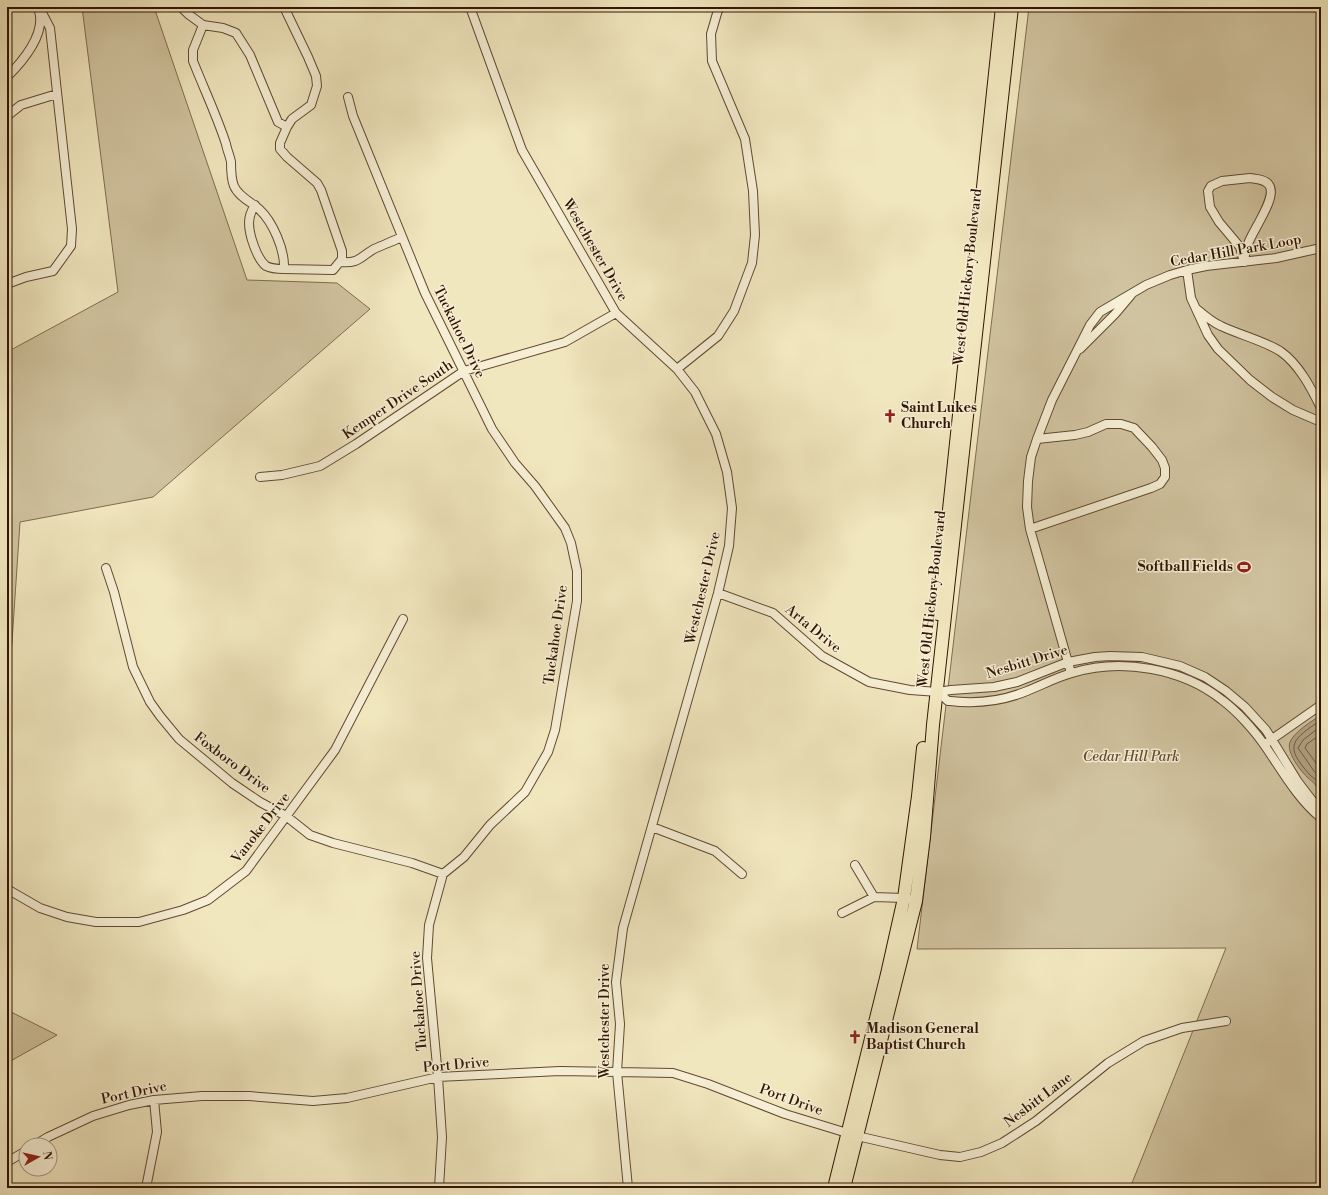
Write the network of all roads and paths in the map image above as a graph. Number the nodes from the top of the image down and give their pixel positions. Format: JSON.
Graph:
{"nodes":[{"id":1,"x":39,"y":7,"type":"edge"},
{"id":2,"x":181,"y":7,"type":"edge"},
{"id":3,"x":284,"y":7,"type":"edge"},
{"id":4,"x":470,"y":7,"type":"edge"},
{"id":5,"x":722,"y":7,"type":"edge"},
{"id":6,"x":1002,"y":7,"type":"edge"},
{"id":7,"x":1012,"y":7,"type":"edge"},
{"id":8,"x":203,"y":24,"type":"junction"},
{"id":9,"x":7,"y":77,"type":"edge"},
{"id":10,"x":57,"y":94,"type":"junction"},
{"id":11,"x":348,"y":97,"type":"dead end"},
{"id":12,"x":7,"y":116,"type":"edge"},
{"id":13,"x":287,"y":126,"type":"junction"},
{"id":14,"x":255,"y":205,"type":"junction"},
{"id":15,"x":402,"y":237,"type":"junction"},
{"id":16,"x":1321,"y":248,"type":"edge"},
{"id":17,"x":340,"y":262,"type":"junction"},
{"id":18,"x":1244,"y":262,"type":"junction"},
{"id":19,"x":284,"y":269,"type":"junction"},
{"id":20,"x":1186,"y":270,"type":"junction"},
{"id":21,"x":7,"y":284,"type":"edge"},
{"id":22,"x":1134,"y":291,"type":"junction"},
{"id":23,"x":1196,"y":308,"type":"junction"},
{"id":24,"x":616,"y":313,"type":"junction"},
{"id":25,"x":1071,"y":361,"type":"junction"},
{"id":26,"x":677,"y":369,"type":"junction"},
{"id":27,"x":464,"y":371,"type":"junction"},
{"id":28,"x":1321,"y":408,"type":"edge"},
{"id":29,"x":1321,"y":422,"type":"edge"},
{"id":30,"x":1037,"y":439,"type":"junction"},
{"id":31,"x":260,"y":476,"type":"dead end"},
{"id":32,"x":1030,"y":529,"type":"junction"},
{"id":33,"x":106,"y":568,"type":"dead end"},
{"id":34,"x":718,"y":592,"type":"junction"},
{"id":35,"x":403,"y":620,"type":"dead end"},
{"id":36,"x":1068,"y":662,"type":"junction"},
{"id":37,"x":1072,"y":673,"type":"junction"},
{"id":38,"x":934,"y":692,"type":"junction"},
{"id":39,"x":1321,"y":705,"type":"edge"},
{"id":40,"x":1272,"y":739,"type":"junction"},
{"id":41,"x":1264,"y":745,"type":"junction"},
{"id":42,"x":1321,"y":812,"type":"edge"},
{"id":43,"x":286,"y":816,"type":"junction"},
{"id":44,"x":1321,"y":818,"type":"edge"},
{"id":45,"x":652,"y":827,"type":"junction"},
{"id":46,"x":855,"y":865,"type":"dead end"},
{"id":47,"x":443,"y":874,"type":"junction"},
{"id":48,"x":742,"y":874,"type":"dead end"},
{"id":49,"x":7,"y":889,"type":"edge"},
{"id":50,"x":874,"y":897,"type":"junction"},
{"id":51,"x":910,"y":900,"type":"junction"},
{"id":52,"x":842,"y":913,"type":"dead end"},
{"id":53,"x":1226,"y":1021,"type":"dead end"},
{"id":54,"x":617,"y":1072,"type":"junction"},
{"id":55,"x":438,"y":1077,"type":"junction"},
{"id":56,"x":154,"y":1100,"type":"junction"},
{"id":57,"x":852,"y":1135,"type":"junction"},
{"id":58,"x":48,"y":1137,"type":"edge"},
{"id":59,"x":18,"y":1156,"type":"edge"},
{"id":60,"x":7,"y":1162,"type":"edge"},
{"id":61,"x":146,"y":1188,"type":"edge"},
{"id":62,"x":439,"y":1188,"type":"edge"},
{"id":63,"x":628,"y":1188,"type":"edge"},
{"id":64,"x":834,"y":1188,"type":"edge"},
{"id":65,"x":844,"y":1188,"type":"edge"}],
"edges":[{"from":1,"to":9,"type":"street"},
{"from":1,"to":10,"type":"street"},
{"from":2,"to":8,"type":"street"},
{"from":3,"to":13,"type":"street"},
{"from":4,"to":24,"type":"street","name":"Westchester Drive"},
{"from":5,"to":26,"type":"street"},
{"from":6,"to":38,"type":"main road","name":"West Old Hickory Boulevard"},
{"from":7,"to":38,"type":"main road","name":"West Old Hickory Boulevard"},
{"from":8,"to":13,"type":"street"},
{"from":8,"to":14,"type":"street"},
{"from":10,"to":12,"type":"street"},
{"from":10,"to":21,"type":"street"},
{"from":11,"to":15,"type":"street","name":"Tuckahoe Drive"},
{"from":13,"to":17,"type":"street"},
{"from":14,"to":19,"type":"street"},
{"from":14,"to":19,"type":"street"},
{"from":15,"to":17,"type":"street"},
{"from":15,"to":27,"type":"street","name":"Tuckahoe Drive"},
{"from":16,"to":18,"type":"street","name":"Cedar Hill Park Loop"},
{"from":17,"to":19,"type":"street"},
{"from":18,"to":18,"type":"street"},
{"from":18,"to":20,"type":"street","name":"Cedar Hill Park Loop"},
{"from":20,"to":22,"type":"street","name":"Cedar Hill Park Loop"},
{"from":20,"to":23,"type":"street"},
{"from":22,"to":25,"type":"street","name":"Cedar Hill Park Loop"},
{"from":22,"to":25,"type":"street","name":"Cedar Hill Park Loop"},
{"from":23,"to":28,"type":"street"},
{"from":23,"to":29,"type":"street"},
{"from":24,"to":26,"type":"street","name":"Westchester Drive"},
{"from":24,"to":27,"type":"street","name":"Kemper Drive South"},
{"from":25,"to":30,"type":"street","name":"Cedar Hill Park Loop"},
{"from":26,"to":34,"type":"street","name":"Westchester Drive"},
{"from":27,"to":31,"type":"street","name":"Kemper Drive South"},
{"from":27,"to":47,"type":"street","name":"Tuckahoe Drive"},
{"from":30,"to":32,"type":"street","name":"Cedar Hill Park Loop"},
{"from":30,"to":32,"type":"street"},
{"from":32,"to":36,"type":"street","name":"Cedar Hill Park Loop"},
{"from":33,"to":43,"type":"street","name":"Foxboro Drive"},
{"from":34,"to":38,"type":"street","name":"Arta Drive"},
{"from":34,"to":45,"type":"street","name":"Westchester Drive"},
{"from":35,"to":43,"type":"street","name":"Vanoke Drive"},
{"from":36,"to":37,"type":"street","name":"Cedar Hill Park Loop"},
{"from":36,"to":38,"type":"street","name":"Nesbitt Drive"},
{"from":36,"to":40,"type":"street","name":"Nesbitt Drive"},
{"from":37,"to":38,"type":"street","name":"Nesbitt Drive"},
{"from":37,"to":41,"type":"street","name":"Nesbitt Drive"},
{"from":38,"to":51,"type":"main road","name":"West Old Hickory Boulevard"},
{"from":39,"to":40,"type":"street"},
{"from":40,"to":41,"type":"street"},
{"from":40,"to":42,"type":"street","name":"Nesbitt Drive"},
{"from":41,"to":44,"type":"street","name":"Nesbitt Drive"},
{"from":43,"to":47,"type":"street","name":"Foxboro Drive"},
{"from":43,"to":49,"type":"street","name":"Vanoke Drive"},
{"from":45,"to":48,"type":"street"},
{"from":45,"to":54,"type":"street","name":"Westchester Drive"},
{"from":46,"to":50,"type":"street"},
{"from":47,"to":55,"type":"street","name":"Tuckahoe Drive"},
{"from":50,"to":51,"type":"street"},
{"from":50,"to":52,"type":"street"},
{"from":51,"to":57,"type":"main road","name":"West Old Hickory Boulevard"},
{"from":53,"to":57,"type":"street","name":"Nesbitt Lane"},
{"from":54,"to":55,"type":"street","name":"Port Drive"},
{"from":54,"to":57,"type":"street","name":"Port Drive"},
{"from":54,"to":63,"type":"street","name":"Westchester Drive"},
{"from":55,"to":56,"type":"street","name":"Port Drive"},
{"from":55,"to":62,"type":"street","name":"Tuckahoe Drive"},
{"from":56,"to":58,"type":"street","name":"Port Drive"},
{"from":56,"to":61,"type":"street"},
{"from":57,"to":64,"type":"main road","name":"West Old Hickory Boulevard"},
{"from":57,"to":65,"type":"main road","name":"West Old Hickory Boulevard"},
{"from":59,"to":60,"type":"street"}]}
